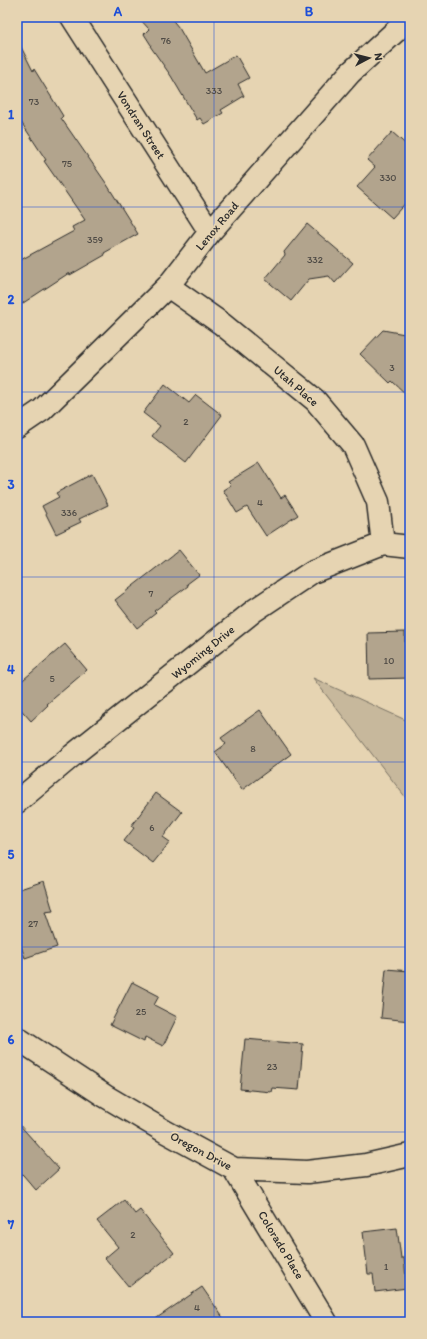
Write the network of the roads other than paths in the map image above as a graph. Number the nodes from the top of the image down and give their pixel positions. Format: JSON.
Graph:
{"nodes":[{"id":1,"x":72,"y":17,"type":"edge"},
{"id":2,"x":410,"y":18,"type":"edge"},
{"id":3,"x":210,"y":232,"type":"junction"},
{"id":4,"x":168,"y":286,"type":"junction"},
{"id":5,"x":17,"y":426,"type":"edge"},
{"id":6,"x":383,"y":544,"type":"junction"},
{"id":7,"x":410,"y":547,"type":"edge"},
{"id":8,"x":17,"y":802,"type":"edge"},
{"id":9,"x":17,"y":1038,"type":"edge"},
{"id":10,"x":410,"y":1155,"type":"edge"},
{"id":11,"x":234,"y":1169,"type":"junction"},
{"id":12,"x":326,"y":1322,"type":"edge"}],
"edges":[{"from":1,"to":3,"type":"street","name":"Vondran Street"},
{"from":2,"to":3,"type":"street","name":"Lenox Road"},
{"from":3,"to":4,"type":"street","name":"Lenox Road"},
{"from":4,"to":5,"type":"street","name":"Lenox Road"},
{"from":4,"to":6,"type":"street","name":"Utah Place"},
{"from":6,"to":7,"type":"street","name":"Wyoming Drive"},
{"from":6,"to":8,"type":"street","name":"Wyoming Drive"},
{"from":9,"to":11,"type":"street","name":"Oregon Drive"},
{"from":10,"to":11,"type":"street","name":"Oregon Drive"},
{"from":11,"to":12,"type":"street","name":"Colorado Place"}]}
